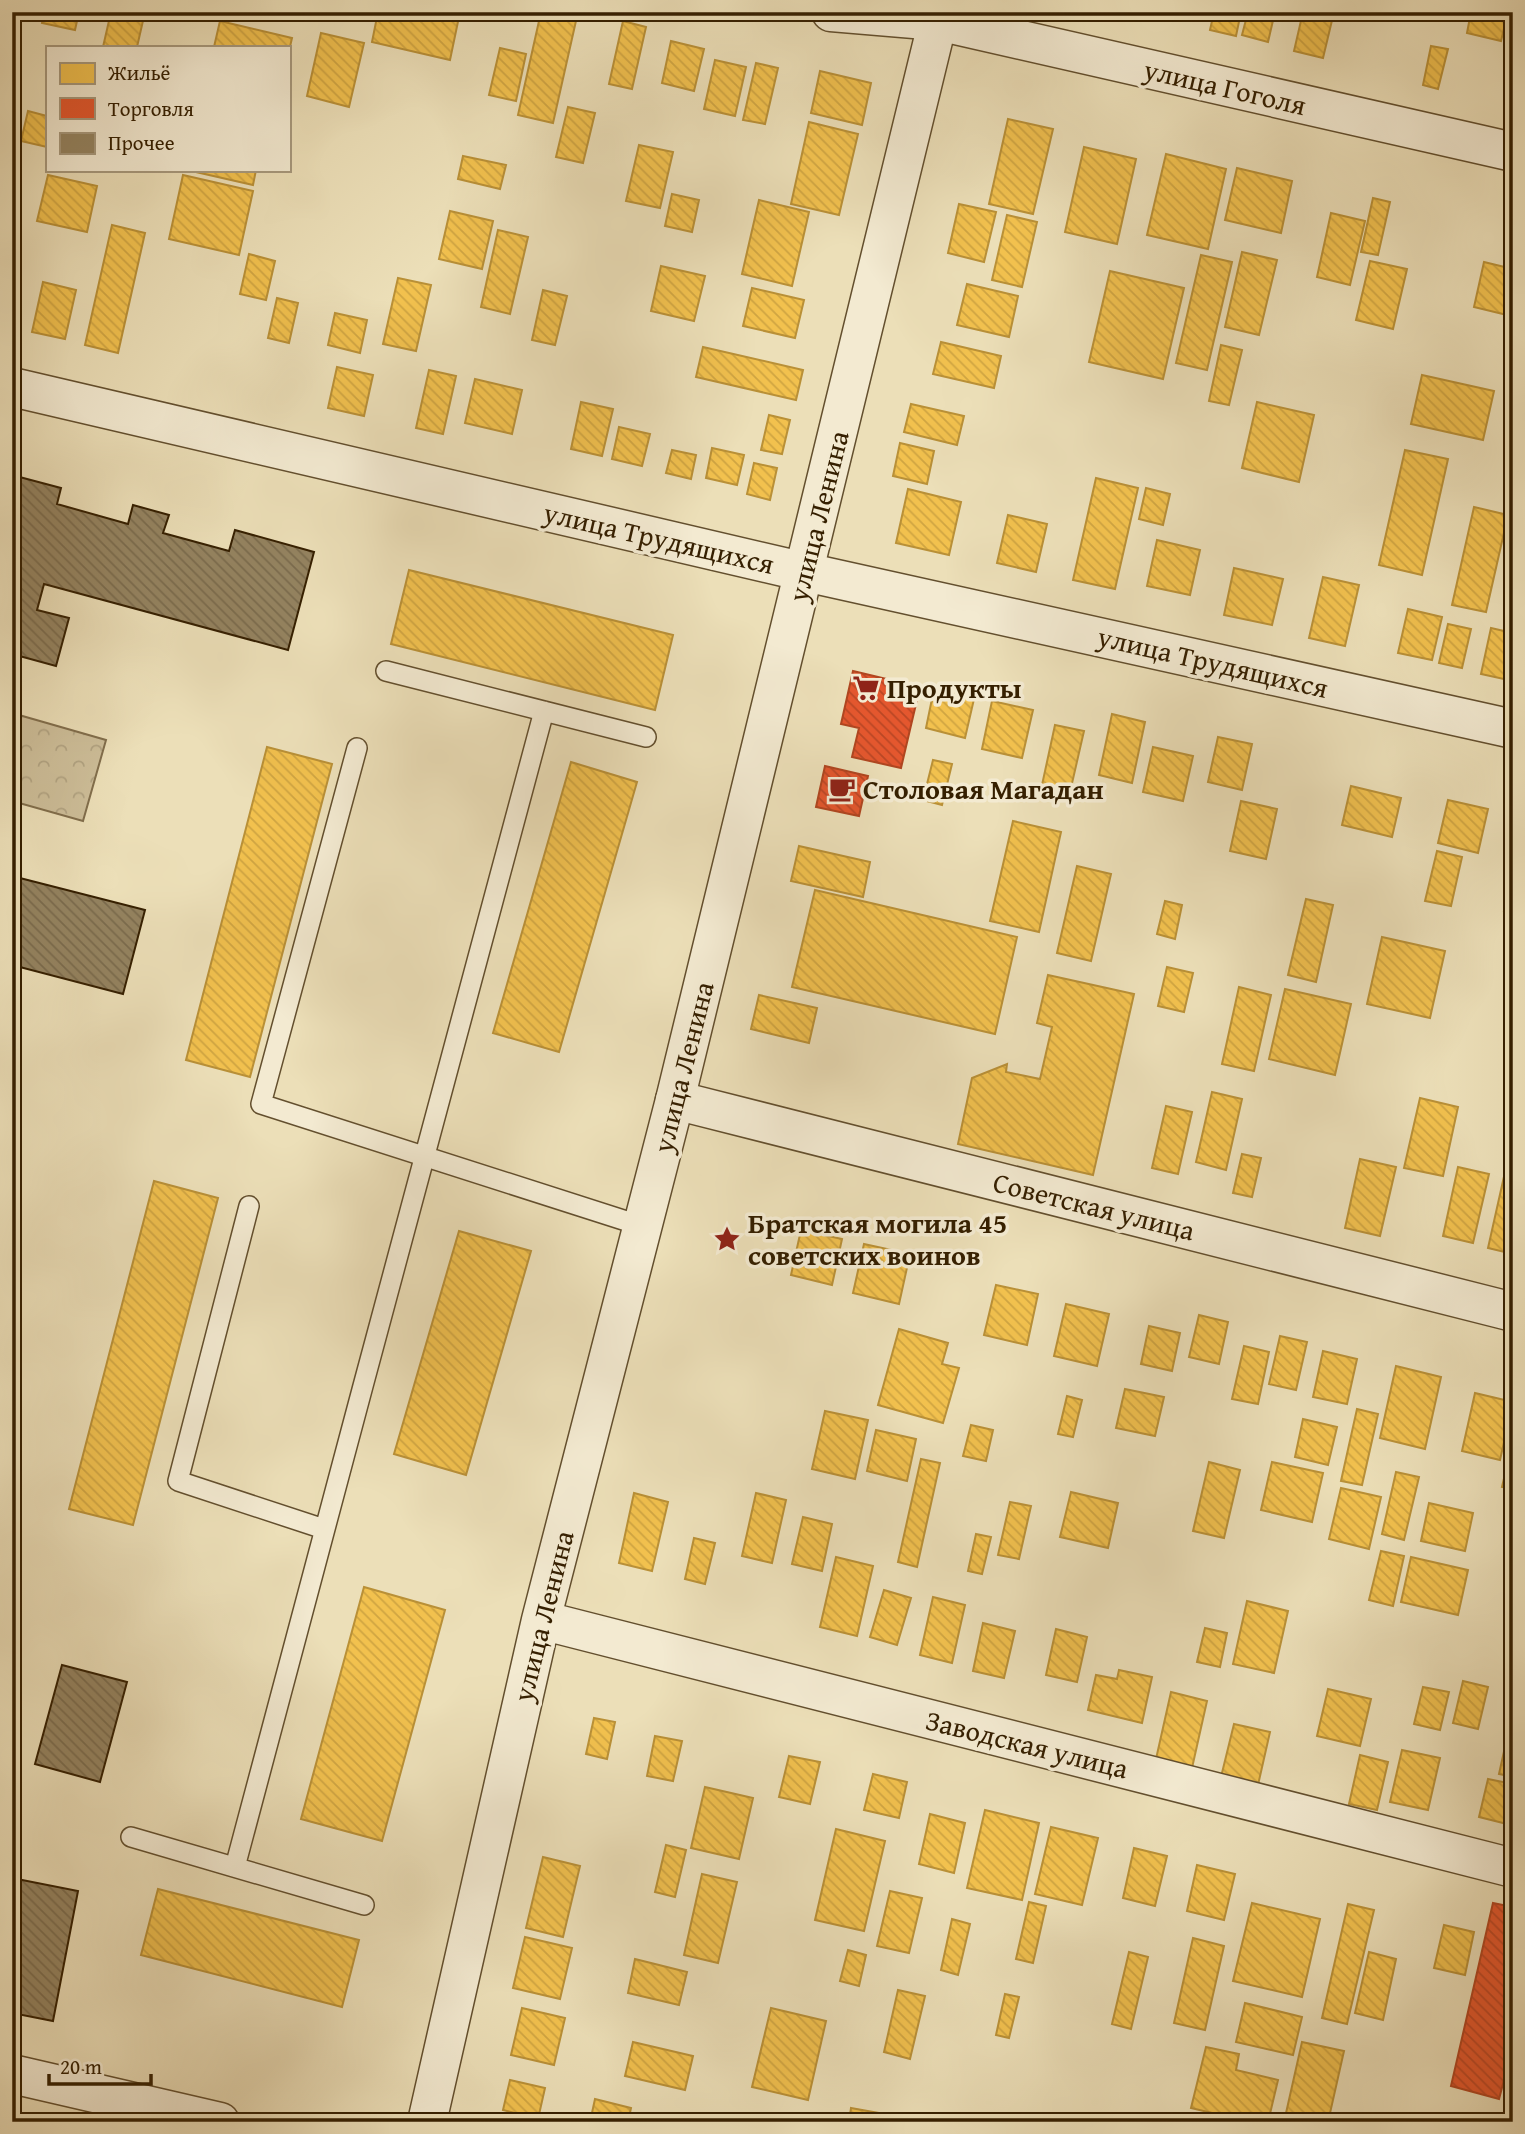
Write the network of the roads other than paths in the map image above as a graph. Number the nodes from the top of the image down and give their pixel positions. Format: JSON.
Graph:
{"nodes":[{"id":1,"x":831,"y":12,"type":"edge"},
{"id":2,"x":930,"y":15,"type":"edge"},
{"id":3,"x":1513,"y":152,"type":"edge"},
{"id":4,"x":12,"y":387,"type":"edge"},
{"id":5,"x":805,"y":572,"type":"junction"},
{"id":6,"x":386,"y":671,"type":"dead end"},
{"id":7,"x":544,"y":711,"type":"junction"},
{"id":8,"x":1513,"y":729,"type":"edge"},
{"id":9,"x":646,"y":737,"type":"dead end"},
{"id":10,"x":357,"y":748,"type":"dead end"},
{"id":11,"x":675,"y":1100,"type":"junction"},
{"id":12,"x":426,"y":1157,"type":"junction"},
{"id":13,"x":249,"y":1206,"type":"dead end"},
{"id":14,"x":642,"y":1226,"type":"junction"},
{"id":15,"x":1513,"y":1312,"type":"edge"},
{"id":16,"x":324,"y":1529,"type":"junction"},
{"id":17,"x":541,"y":1620,"type":"junction"},
{"id":18,"x":131,"y":1837,"type":"dead end"},
{"id":19,"x":235,"y":1867,"type":"junction"},
{"id":20,"x":1513,"y":1868,"type":"edge"},
{"id":21,"x":364,"y":1905,"type":"dead end"},
{"id":22,"x":12,"y":2074,"type":"edge"},
{"id":23,"x":220,"y":2122,"type":"edge"},
{"id":24,"x":427,"y":2122,"type":"edge"}],
"edges":[{"from":1,"to":2,"type":"street","name":"улица Гоголя"},
{"from":2,"to":3,"type":"street","name":"улица Гоголя"},
{"from":2,"to":5,"type":"street","name":"улица Ленина"},
{"from":4,"to":5,"type":"street","name":"улица Трудящихся"},
{"from":5,"to":8,"type":"street","name":"улица Трудящихся"},
{"from":5,"to":11,"type":"street","name":"улица Ленина"},
{"from":6,"to":7,"type":"lane"},
{"from":7,"to":9,"type":"lane"},
{"from":7,"to":12,"type":"lane"},
{"from":10,"to":12,"type":"lane"},
{"from":11,"to":14,"type":"street","name":"улица Ленина"},
{"from":11,"to":15,"type":"street","name":"Советская улица"},
{"from":12,"to":14,"type":"lane"},
{"from":12,"to":16,"type":"lane"},
{"from":13,"to":16,"type":"lane"},
{"from":14,"to":17,"type":"street","name":"улица Ленина"},
{"from":16,"to":19,"type":"lane"},
{"from":17,"to":20,"type":"street","name":"Заводская улица"},
{"from":17,"to":24,"type":"street","name":"улица Ленина"},
{"from":18,"to":19,"type":"lane"},
{"from":19,"to":21,"type":"lane"},
{"from":22,"to":23,"type":"street"}]}
